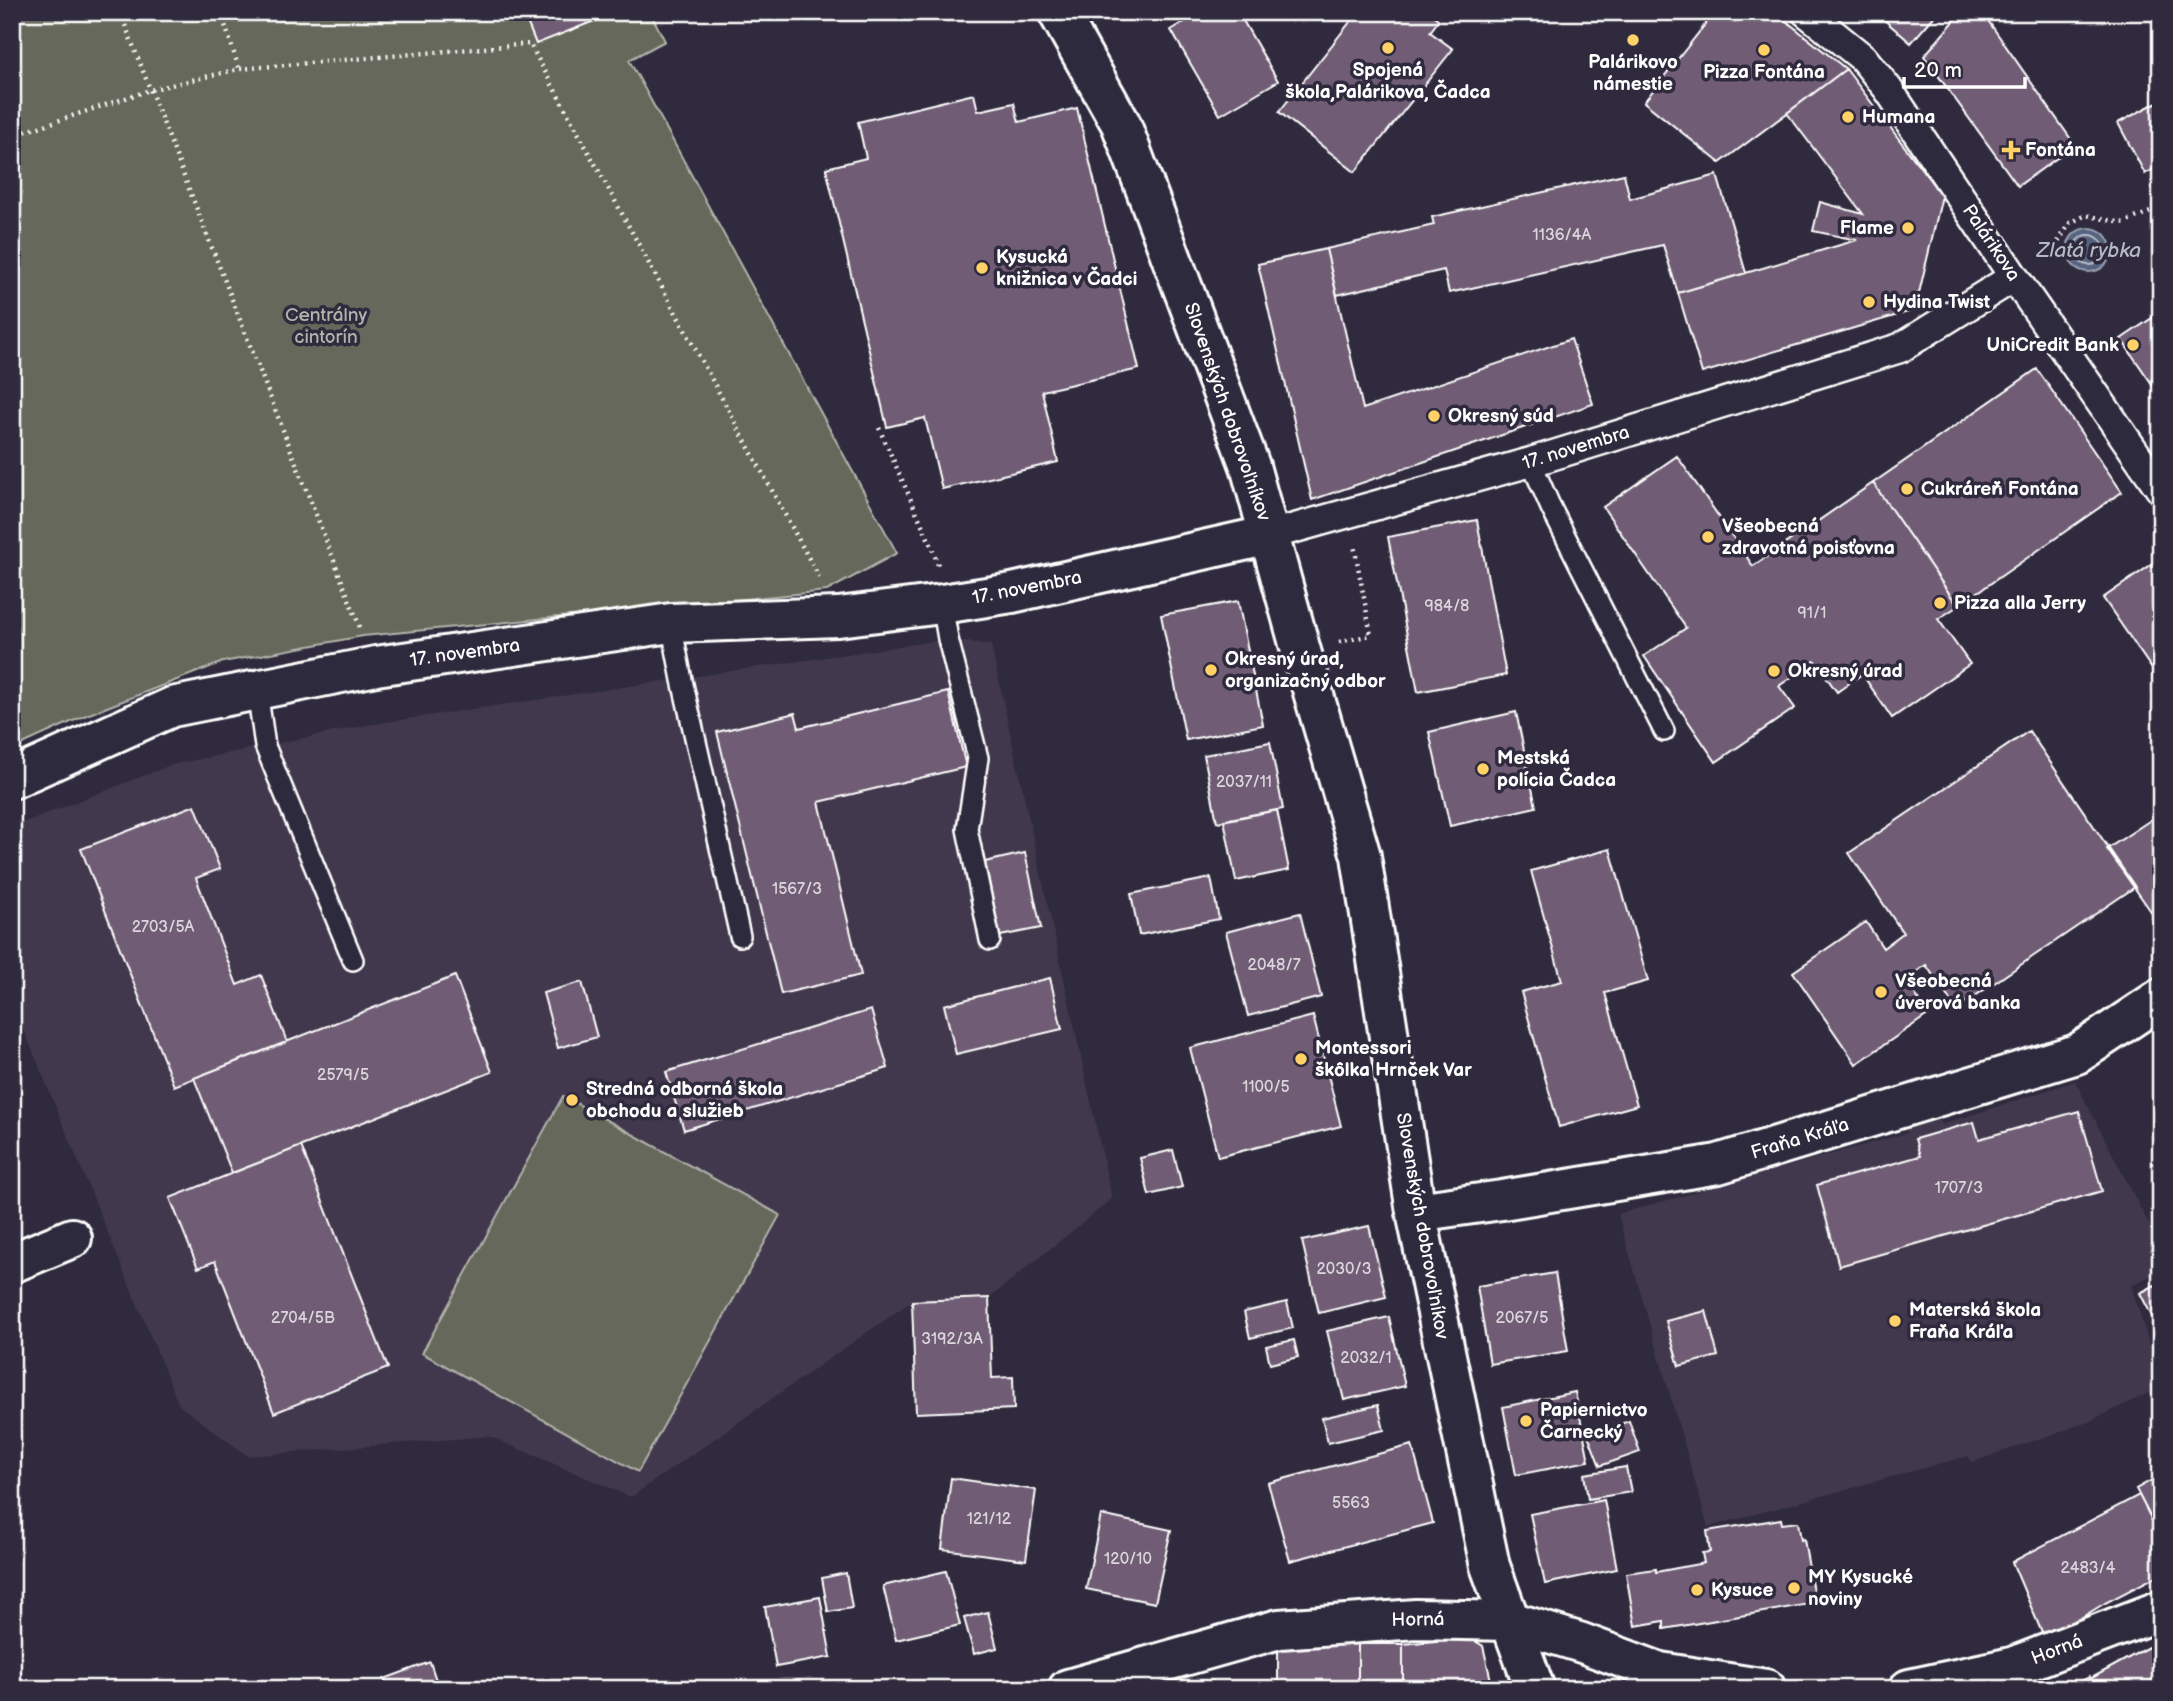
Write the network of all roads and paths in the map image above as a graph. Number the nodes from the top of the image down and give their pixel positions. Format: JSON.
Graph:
{"nodes":[{"id":1,"x":120,"y":12,"type":"edge"},
{"id":2,"x":221,"y":12,"type":"edge"},
{"id":3,"x":1058,"y":12,"type":"edge"},
{"id":4,"x":1806,"y":12,"type":"edge"},
{"id":5,"x":239,"y":69,"type":"junction"},
{"id":6,"x":150,"y":90,"type":"junction"},
{"id":7,"x":12,"y":136,"type":"edge"},
{"id":8,"x":2161,"y":208,"type":"edge"},
{"id":9,"x":2014,"y":278,"type":"junction"},
{"id":10,"x":879,"y":428,"type":"dead end"},
{"id":11,"x":1531,"y":462,"type":"junction"},
{"id":12,"x":2161,"y":490,"type":"edge"},
{"id":13,"x":1348,"y":513,"type":"junction"},
{"id":14,"x":1270,"y":535,"type":"junction"},
{"id":15,"x":947,"y":603,"type":"junction"},
{"id":16,"x":838,"y":617,"type":"junction"},
{"id":17,"x":671,"y":623,"type":"junction"},
{"id":18,"x":1331,"y":643,"type":"dead end"},
{"id":19,"x":376,"y":666,"type":"junction"},
{"id":20,"x":257,"y":690,"type":"junction"},
{"id":21,"x":1664,"y":731,"type":"dead end"},
{"id":22,"x":12,"y":779,"type":"edge"},
{"id":23,"x":740,"y":936,"type":"dead end"},
{"id":24,"x":990,"y":940,"type":"dead end"},
{"id":25,"x":352,"y":960,"type":"dead end"},
{"id":26,"x":2161,"y":998,"type":"edge"},
{"id":27,"x":1416,"y":1212,"type":"junction"},
{"id":28,"x":72,"y":1238,"type":"dead end"},
{"id":29,"x":12,"y":1263,"type":"edge"},
{"id":30,"x":2161,"y":1610,"type":"edge"},
{"id":31,"x":1510,"y":1621,"type":"junction"},
{"id":32,"x":1068,"y":1689,"type":"edge"},
{"id":33,"x":1535,"y":1689,"type":"edge"},
{"id":34,"x":1766,"y":1689,"type":"edge"},
{"id":35,"x":1909,"y":1689,"type":"edge"}],
"edges":[{"from":1,"to":6,"type":"path"},
{"from":2,"to":5,"type":"path"},
{"from":3,"to":14,"type":"street","name":"Slovenských dobrovoľníkov"},
{"from":4,"to":9,"type":"street","name":"Palárikova"},
{"from":5,"to":6,"type":"path"},
{"from":5,"to":16,"type":"path"},
{"from":6,"to":7,"type":"path"},
{"from":6,"to":19,"type":"path"},
{"from":8,"to":9,"type":"path"},
{"from":9,"to":11,"type":"street","name":"17. novembra"},
{"from":9,"to":12,"type":"street","name":"Palárikova"},
{"from":10,"to":15,"type":"path"},
{"from":11,"to":13,"type":"street","name":"17. novembra"},
{"from":11,"to":21,"type":"lane"},
{"from":13,"to":14,"type":"street","name":"17. novembra"},
{"from":13,"to":18,"type":"path"},
{"from":14,"to":15,"type":"street","name":"17. novembra"},
{"from":14,"to":27,"type":"street","name":"Slovenských dobrovoľníkov"},
{"from":15,"to":16,"type":"street","name":"17. novembra"},
{"from":15,"to":24,"type":"lane"},
{"from":16,"to":17,"type":"street","name":"17. novembra"},
{"from":17,"to":19,"type":"street","name":"17. novembra"},
{"from":17,"to":23,"type":"lane"},
{"from":19,"to":20,"type":"street","name":"17. novembra"},
{"from":20,"to":22,"type":"street","name":"17. novembra"},
{"from":20,"to":25,"type":"lane"},
{"from":26,"to":27,"type":"street","name":"Fraňa Kráľa"},
{"from":27,"to":31,"type":"street","name":"Slovenských dobrovoľníkov"},
{"from":28,"to":29,"type":"street"},
{"from":30,"to":35,"type":"street","name":"Horná"},
{"from":31,"to":32,"type":"street","name":"Horná"},
{"from":31,"to":33,"type":"street","name":"Slovenských dobrovoľníkov"},
{"from":31,"to":34,"type":"street","name":"Horná"}]}
